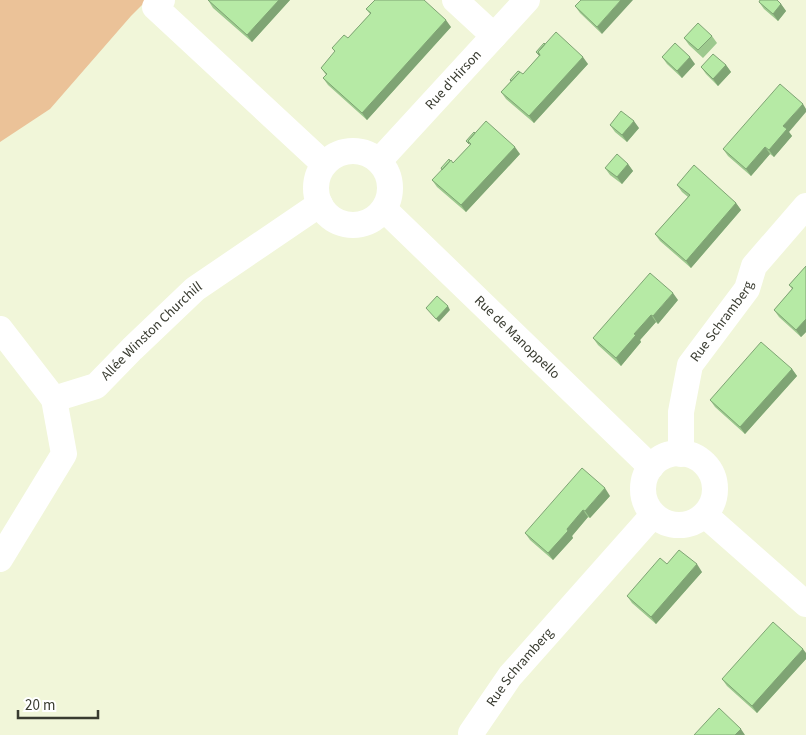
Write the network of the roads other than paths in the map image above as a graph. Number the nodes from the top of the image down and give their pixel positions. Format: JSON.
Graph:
{"nodes":[{"id":1,"x":162,"y":0,"type":"edge"},
{"id":2,"x":455,"y":0,"type":"edge"},
{"id":3,"x":527,"y":0,"type":"edge"},
{"id":4,"x":494,"y":36,"type":"junction"},
{"id":5,"x":379,"y":161,"type":"junction"},
{"id":6,"x":324,"y":164,"type":"junction"},
{"id":7,"x":320,"y":204,"type":"junction"},
{"id":8,"x":806,"y":206,"type":"edge"},
{"id":9,"x":384,"y":209,"type":"junction"},
{"id":10,"x":0,"y":328,"type":"edge"},
{"id":11,"x":54,"y":399,"type":"junction"},
{"id":12,"x":681,"y":454,"type":"junction"},
{"id":13,"x":651,"y":466,"type":"junction"},
{"id":14,"x":653,"y":515,"type":"junction"},
{"id":15,"x":705,"y":515,"type":"junction"},
{"id":16,"x":0,"y":559,"type":"edge"},
{"id":17,"x":806,"y":604,"type":"edge"},
{"id":18,"x":471,"y":733,"type":"dead end"}],
"edges":[{"from":1,"to":6,"type":"street"},
{"from":2,"to":4,"type":"street"},
{"from":3,"to":4,"type":"street","name":"Rue d'Hirson"},
{"from":4,"to":5,"type":"street","name":"Rue d'Hirson"},
{"from":5,"to":6,"type":"street"},
{"from":5,"to":9,"type":"street"},
{"from":6,"to":7,"type":"street"},
{"from":7,"to":9,"type":"street"},
{"from":7,"to":11,"type":"street","name":"Allée Winston Churchill"},
{"from":8,"to":12,"type":"street","name":"Rue Schramberg"},
{"from":9,"to":13,"type":"street","name":"Rue de Manoppello"},
{"from":10,"to":11,"type":"street"},
{"from":11,"to":16,"type":"street"},
{"from":12,"to":13,"type":"street"},
{"from":12,"to":15,"type":"street"},
{"from":13,"to":14,"type":"street"},
{"from":14,"to":15,"type":"street"},
{"from":14,"to":18,"type":"street","name":"Rue Schramberg"},
{"from":15,"to":17,"type":"street"}]}
